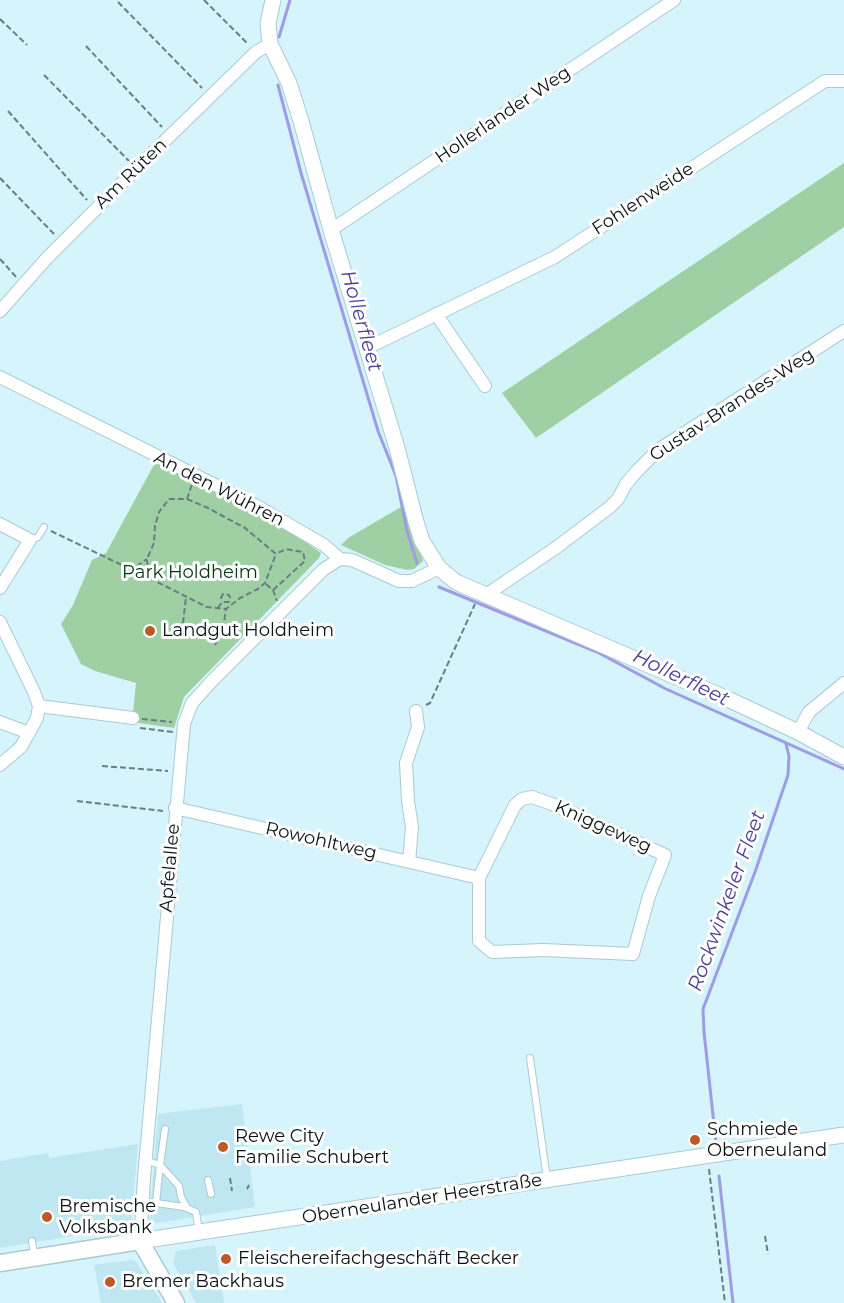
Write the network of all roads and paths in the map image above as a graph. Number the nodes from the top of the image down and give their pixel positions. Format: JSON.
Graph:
{"nodes":[{"id":1,"x":204,"y":0,"type":"edge"},
{"id":2,"x":273,"y":0,"type":"edge"},
{"id":3,"x":674,"y":0,"type":"edge"},
{"id":4,"x":118,"y":2,"type":"dead end"},
{"id":5,"x":0,"y":19,"type":"edge"},
{"id":6,"x":270,"y":44,"type":"junction"},
{"id":7,"x":27,"y":45,"type":"dead end"},
{"id":8,"x":86,"y":46,"type":"dead end"},
{"id":9,"x":256,"y":52,"type":"junction"},
{"id":10,"x":44,"y":75,"type":"dead end"},
{"id":11,"x":844,"y":81,"type":"edge"},
{"id":12,"x":211,"y":96,"type":"junction"},
{"id":13,"x":8,"y":111,"type":"dead end"},
{"id":14,"x":171,"y":135,"type":"junction"},
{"id":15,"x":136,"y":169,"type":"junction"},
{"id":16,"x":0,"y":178,"type":"edge"},
{"id":17,"x":95,"y":209,"type":"junction"},
{"id":18,"x":331,"y":230,"type":"junction"},
{"id":19,"x":61,"y":243,"type":"junction"},
{"id":20,"x":0,"y":259,"type":"edge"},
{"id":21,"x":22,"y":284,"type":"junction"},
{"id":22,"x":0,"y":311,"type":"edge"},
{"id":23,"x":436,"y":314,"type":"junction"},
{"id":24,"x":844,"y":331,"type":"edge"},
{"id":25,"x":367,"y":348,"type":"junction"},
{"id":26,"x":0,"y":377,"type":"edge"},
{"id":27,"x":485,"y":386,"type":"dead end"},
{"id":28,"x":195,"y":476,"type":"junction"},
{"id":29,"x":187,"y":499,"type":"junction"},
{"id":30,"x":0,"y":524,"type":"edge"},
{"id":31,"x":44,"y":527,"type":"joint"},
{"id":32,"x":30,"y":540,"type":"junction"},
{"id":33,"x":102,"y":550,"type":"dead end"},
{"id":34,"x":276,"y":554,"type":"junction"},
{"id":35,"x":99,"y":555,"type":"junction"},
{"id":36,"x":147,"y":559,"type":"junction"},
{"id":37,"x":340,"y":559,"type":"junction"},
{"id":38,"x":439,"y":568,"type":"junction"},
{"id":39,"x":128,"y":569,"type":"junction"},
{"id":40,"x":151,"y":579,"type":"junction"},
{"id":41,"x":265,"y":583,"type":"junction"},
{"id":42,"x":0,"y":588,"type":"edge"},
{"id":43,"x":273,"y":590,"type":"junction"},
{"id":44,"x":486,"y":595,"type":"junction"},
{"id":45,"x":186,"y":597,"type":"junction"},
{"id":46,"x":222,"y":603,"type":"dead end"},
{"id":47,"x":474,"y":607,"type":"dead end"},
{"id":48,"x":218,"y":608,"type":"junction"},
{"id":49,"x":226,"y":609,"type":"junction"},
{"id":50,"x":281,"y":612,"type":"junction"},
{"id":51,"x":0,"y":622,"type":"edge"},
{"id":52,"x":182,"y":632,"type":"dead end"},
{"id":53,"x":215,"y":645,"type":"dead end"},
{"id":54,"x":844,"y":682,"type":"edge"},
{"id":55,"x":39,"y":706,"type":"junction"},
{"id":56,"x":416,"y":711,"type":"joint"},
{"id":57,"x":0,"y":722,"type":"edge"},
{"id":58,"x":132,"y":722,"type":"junction"},
{"id":59,"x":183,"y":728,"type":"junction"},
{"id":60,"x":798,"y":732,"type":"junction"},
{"id":61,"x":29,"y":733,"type":"junction"},
{"id":62,"x":844,"y":757,"type":"edge"},
{"id":63,"x":0,"y":765,"type":"edge"},
{"id":64,"x":102,"y":766,"type":"dead end"},
{"id":65,"x":178,"y":772,"type":"junction"},
{"id":66,"x":77,"y":801,"type":"dead end"},
{"id":67,"x":175,"y":810,"type":"junction"},
{"id":68,"x":408,"y":862,"type":"junction"},
{"id":69,"x":479,"y":878,"type":"junction"},
{"id":70,"x":530,"y":1058,"type":"dead end"},
{"id":71,"x":165,"y":1129,"type":"dead end"},
{"id":72,"x":844,"y":1135,"type":"edge"},
{"id":73,"x":707,"y":1156,"type":"junction"},
{"id":74,"x":145,"y":1160,"type":"junction"},
{"id":75,"x":160,"y":1165,"type":"junction"},
{"id":76,"x":230,"y":1178,"type":"dead end"},
{"id":77,"x":208,"y":1180,"type":"dead end"},
{"id":78,"x":547,"y":1180,"type":"junction"},
{"id":79,"x":249,"y":1185,"type":"dead end"},
{"id":80,"x":247,"y":1189,"type":"dead end"},
{"id":81,"x":232,"y":1191,"type":"dead end"},
{"id":82,"x":211,"y":1194,"type":"dead end"},
{"id":83,"x":142,"y":1201,"type":"junction"},
{"id":84,"x":156,"y":1203,"type":"junction"},
{"id":85,"x":187,"y":1208,"type":"junction"},
{"id":86,"x":199,"y":1233,"type":"junction"},
{"id":87,"x":765,"y":1236,"type":"dead end"},
{"id":88,"x":140,"y":1241,"type":"junction"},
{"id":89,"x":768,"y":1254,"type":"dead end"},
{"id":90,"x":0,"y":1263,"type":"edge"},
{"id":91,"x":176,"y":1303,"type":"edge"},
{"id":92,"x":725,"y":1303,"type":"edge"}],
"edges":[{"from":1,"to":9,"type":"path"},
{"from":2,"to":6,"type":"street"},
{"from":3,"to":18,"type":"street","name":"Hollerlander Weg"},
{"from":4,"to":12,"type":"path"},
{"from":5,"to":7,"type":"path"},
{"from":6,"to":9,"type":"street","name":"Am Rüten"},
{"from":6,"to":18,"type":"street"},
{"from":8,"to":14,"type":"path"},
{"from":9,"to":12,"type":"street","name":"Am Rüten"},
{"from":10,"to":15,"type":"path"},
{"from":11,"to":23,"type":"street","name":"Fohlenweide"},
{"from":12,"to":14,"type":"street","name":"Am Rüten"},
{"from":13,"to":17,"type":"path"},
{"from":14,"to":15,"type":"street","name":"Am Rüten"},
{"from":15,"to":17,"type":"street","name":"Am Rüten"},
{"from":16,"to":19,"type":"path"},
{"from":17,"to":19,"type":"street","name":"Am Rüten"},
{"from":18,"to":25,"type":"street"},
{"from":19,"to":21,"type":"street","name":"Am Rüten"},
{"from":20,"to":21,"type":"path"},
{"from":21,"to":22,"type":"street","name":"Am Rüten"},
{"from":23,"to":25,"type":"street","name":"Fohlenweide"},
{"from":23,"to":27,"type":"street"},
{"from":24,"to":44,"type":"street","name":"Gustav-Brandes-Weg"},
{"from":25,"to":38,"type":"street"},
{"from":26,"to":28,"type":"street","name":"An den Wühren"},
{"from":28,"to":29,"type":"path"},
{"from":28,"to":37,"type":"street","name":"An den Wühren"},
{"from":29,"to":34,"type":"path"},
{"from":29,"to":36,"type":"path"},
{"from":30,"to":32,"type":"street"},
{"from":31,"to":32,"type":"lane"},
{"from":31,"to":35,"type":"path"},
{"from":32,"to":42,"type":"street"},
{"from":33,"to":35,"type":"path"},
{"from":34,"to":41,"type":"path"},
{"from":34,"to":43,"type":"path"},
{"from":35,"to":39,"type":"path"},
{"from":36,"to":39,"type":"path"},
{"from":36,"to":40,"type":"path"},
{"from":37,"to":38,"type":"street","name":"An den Wühren"},
{"from":37,"to":50,"type":"street","name":"Apfelallee"},
{"from":38,"to":44,"type":"street"},
{"from":39,"to":40,"type":"path"},
{"from":40,"to":45,"type":"path"},
{"from":41,"to":43,"type":"path"},
{"from":41,"to":49,"type":"path"},
{"from":43,"to":50,"type":"path"},
{"from":44,"to":60,"type":"street"},
{"from":45,"to":48,"type":"path"},
{"from":45,"to":52,"type":"path"},
{"from":46,"to":48,"type":"path"},
{"from":47,"to":56,"type":"path"},
{"from":48,"to":49,"type":"path"},
{"from":49,"to":53,"type":"path"},
{"from":50,"to":59,"type":"street","name":"Apfelallee"},
{"from":51,"to":55,"type":"street"},
{"from":54,"to":60,"type":"street"},
{"from":55,"to":58,"type":"street"},
{"from":55,"to":61,"type":"street"},
{"from":56,"to":68,"type":"street"},
{"from":57,"to":61,"type":"street"},
{"from":58,"to":59,"type":"path"},
{"from":58,"to":59,"type":"path"},
{"from":59,"to":65,"type":"street","name":"Apfelallee"},
{"from":60,"to":62,"type":"street"},
{"from":61,"to":63,"type":"street"},
{"from":64,"to":65,"type":"path"},
{"from":65,"to":67,"type":"street","name":"Apfelallee"},
{"from":66,"to":67,"type":"path"},
{"from":67,"to":68,"type":"street","name":"Rowohltweg"},
{"from":67,"to":74,"type":"street","name":"Apfelallee"},
{"from":68,"to":69,"type":"street","name":"Rowohltweg"},
{"from":69,"to":69,"type":"street","name":"Kniggeweg"},
{"from":70,"to":78,"type":"lane"},
{"from":71,"to":75,"type":"lane"},
{"from":72,"to":73,"type":"street","name":"Oberneulander Heerstraße"},
{"from":73,"to":78,"type":"street","name":"Oberneulander Heerstraße"},
{"from":73,"to":92,"type":"path"},
{"from":74,"to":75,"type":"lane"},
{"from":74,"to":83,"type":"street","name":"Apfelallee"},
{"from":75,"to":84,"type":"lane"},
{"from":75,"to":85,"type":"lane"},
{"from":76,"to":81,"type":"path"},
{"from":77,"to":82,"type":"lane"},
{"from":78,"to":86,"type":"street","name":"Oberneulander Heerstraße"},
{"from":79,"to":80,"type":"path"},
{"from":83,"to":84,"type":"lane"},
{"from":83,"to":88,"type":"street","name":"Apfelallee"},
{"from":84,"to":85,"type":"lane"},
{"from":85,"to":86,"type":"lane"},
{"from":86,"to":88,"type":"street","name":"Oberneulander Heerstraße"},
{"from":87,"to":89,"type":"path"},
{"from":88,"to":90,"type":"main road","name":"Oberneulander Heerstraße"},
{"from":88,"to":91,"type":"main road"}]}
